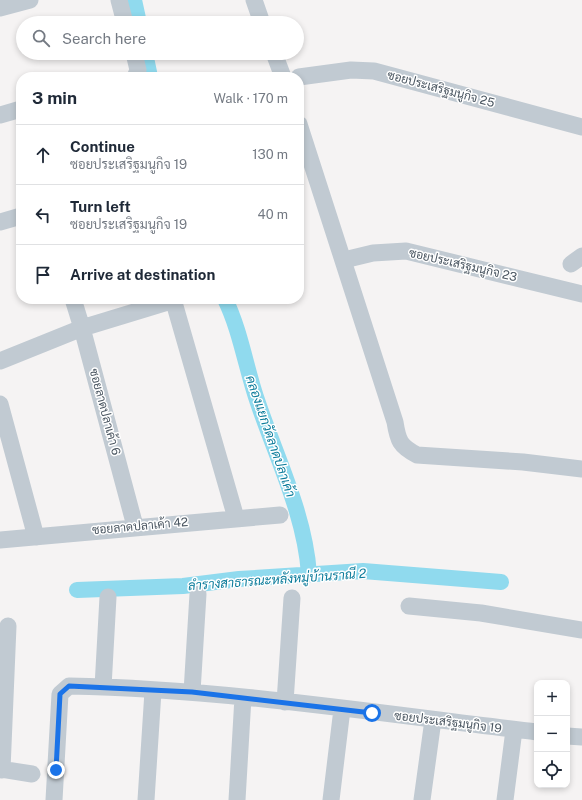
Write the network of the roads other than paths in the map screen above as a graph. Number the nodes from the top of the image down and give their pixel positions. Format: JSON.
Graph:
{"nodes":[{"id":1,"x":30,"y":0,"type":"edge"},
{"id":2,"x":119,"y":0,"type":"edge"},
{"id":3,"x":254,"y":0,"type":"edge"},
{"id":4,"x":0,"y":8,"type":"edge"},
{"id":5,"x":123,"y":16,"type":"edge"},
{"id":6,"x":260,"y":16,"type":"edge"},
{"id":7,"x":136,"y":60,"type":"edge"},
{"id":8,"x":277,"y":60,"type":"edge"},
{"id":9,"x":137,"y":72,"type":"edge"},
{"id":10,"x":281,"y":72,"type":"edge"},
{"id":11,"x":304,"y":76,"type":"edge"},
{"id":12,"x":16,"y":110,"type":"edge"},
{"id":13,"x":0,"y":115,"type":"edge"},
{"id":14,"x":582,"y":127,"type":"edge"},
{"id":15,"x":304,"y":139,"type":"edge"},
{"id":16,"x":16,"y":217,"type":"edge"},
{"id":17,"x":0,"y":222,"type":"edge"},
{"id":18,"x":344,"y":260,"type":"junction"},
{"id":19,"x":582,"y":294,"type":"edge"},
{"id":20,"x":75,"y":304,"type":"edge"},
{"id":21,"x":158,"y":304,"type":"edge"},
{"id":22,"x":175,"y":304,"type":"edge"},
{"id":23,"x":82,"y":328,"type":"junction"},
{"id":24,"x":0,"y":361,"type":"edge"},
{"id":25,"x":0,"y":404,"type":"edge"},
{"id":26,"x":582,"y":469,"type":"edge"},
{"id":27,"x":280,"y":515,"type":"dead end"},
{"id":28,"x":236,"y":518,"type":"junction"},
{"id":29,"x":135,"y":526,"type":"junction"},
{"id":30,"x":36,"y":536,"type":"junction"},
{"id":31,"x":0,"y":540,"type":"edge"},
{"id":32,"x":198,"y":594,"type":"dead end"},
{"id":33,"x":108,"y":597,"type":"dead end"},
{"id":34,"x":292,"y":598,"type":"dead end"},
{"id":35,"x":409,"y":606,"type":"dead end"},
{"id":36,"x":8,"y":626,"type":"dead end"},
{"id":37,"x":582,"y":630,"type":"edge"},
{"id":38,"x":103,"y":687,"type":"junction"},
{"id":39,"x":152,"y":691,"type":"junction"},
{"id":40,"x":192,"y":692,"type":"junction"},
{"id":41,"x":243,"y":697,"type":"junction"},
{"id":42,"x":284,"y":702,"type":"junction"},
{"id":43,"x":342,"y":709,"type":"junction"},
{"id":44,"x":433,"y":720,"type":"junction"},
{"id":45,"x":514,"y":730,"type":"junction"},
{"id":46,"x":534,"y":732,"type":"edge"},
{"id":47,"x":570,"y":736,"type":"edge"},
{"id":48,"x":582,"y":737,"type":"edge"},
{"id":49,"x":1,"y":770,"type":"edge"},
{"id":50,"x":32,"y":774,"type":"dead end"},
{"id":51,"x":54,"y":800,"type":"edge"},
{"id":52,"x":146,"y":800,"type":"edge"},
{"id":53,"x":237,"y":800,"type":"edge"},
{"id":54,"x":331,"y":800,"type":"edge"},
{"id":55,"x":422,"y":800,"type":"edge"},
{"id":56,"x":506,"y":800,"type":"edge"}],
"edges":[{"from":1,"to":4,"type":"street"},
{"from":2,"to":5,"type":"street"},
{"from":3,"to":6,"type":"street"},
{"from":7,"to":9,"type":"street"},
{"from":8,"to":10,"type":"street"},
{"from":11,"to":14,"type":"street","name":"ซอยประเสริฐมนูกิจ 25"},
{"from":12,"to":13,"type":"street"},
{"from":15,"to":18,"type":"street"},
{"from":16,"to":17,"type":"street"},
{"from":18,"to":19,"type":"street","name":"ซอยประเสริฐมนูกิจ 23"},
{"from":18,"to":26,"type":"street"},
{"from":20,"to":23,"type":"street","name":"ซอยลาดปลาเค้า 6"},
{"from":21,"to":23,"type":"street"},
{"from":22,"to":28,"type":"street"},
{"from":23,"to":24,"type":"street"},
{"from":23,"to":29,"type":"street","name":"ซอยลาดปลาเค้า 6"},
{"from":25,"to":30,"type":"street"},
{"from":27,"to":28,"type":"street","name":"ซอยลาดปลาเค้า 42"},
{"from":28,"to":29,"type":"street","name":"ซอยลาดปลาเค้า 42"},
{"from":29,"to":30,"type":"street","name":"ซอยลาดปลาเค้า 42"},
{"from":30,"to":31,"type":"street","name":"ซอยลาดปลาเค้า 42"},
{"from":32,"to":40,"type":"street"},
{"from":33,"to":38,"type":"street"},
{"from":34,"to":42,"type":"street"},
{"from":35,"to":37,"type":"street"},
{"from":36,"to":49,"type":"street"},
{"from":38,"to":39,"type":"street","name":"ซอยประเสริฐมนูกิจ 19"},
{"from":38,"to":51,"type":"street","name":"ซอยประเสริฐมนูกิจ 19"},
{"from":39,"to":40,"type":"street","name":"ซอยประเสริฐมนูกิจ 19"},
{"from":39,"to":52,"type":"street"},
{"from":40,"to":41,"type":"street","name":"ซอยประเสริฐมนูกิจ 19"},
{"from":41,"to":42,"type":"street","name":"ซอยประเสริฐมนูกิจ 19"},
{"from":41,"to":53,"type":"street"},
{"from":42,"to":43,"type":"street","name":"ซอยประเสริฐมนูกิจ 19"},
{"from":43,"to":44,"type":"street","name":"ซอยประเสริฐมนูกิจ 19"},
{"from":43,"to":54,"type":"street"},
{"from":44,"to":45,"type":"street","name":"ซอยประเสริฐมนูกิจ 19"},
{"from":44,"to":55,"type":"street"},
{"from":45,"to":46,"type":"street","name":"ซอยประเสริฐมนูกิจ 19"},
{"from":45,"to":56,"type":"street"},
{"from":47,"to":48,"type":"street"},
{"from":49,"to":50,"type":"street"}]}
